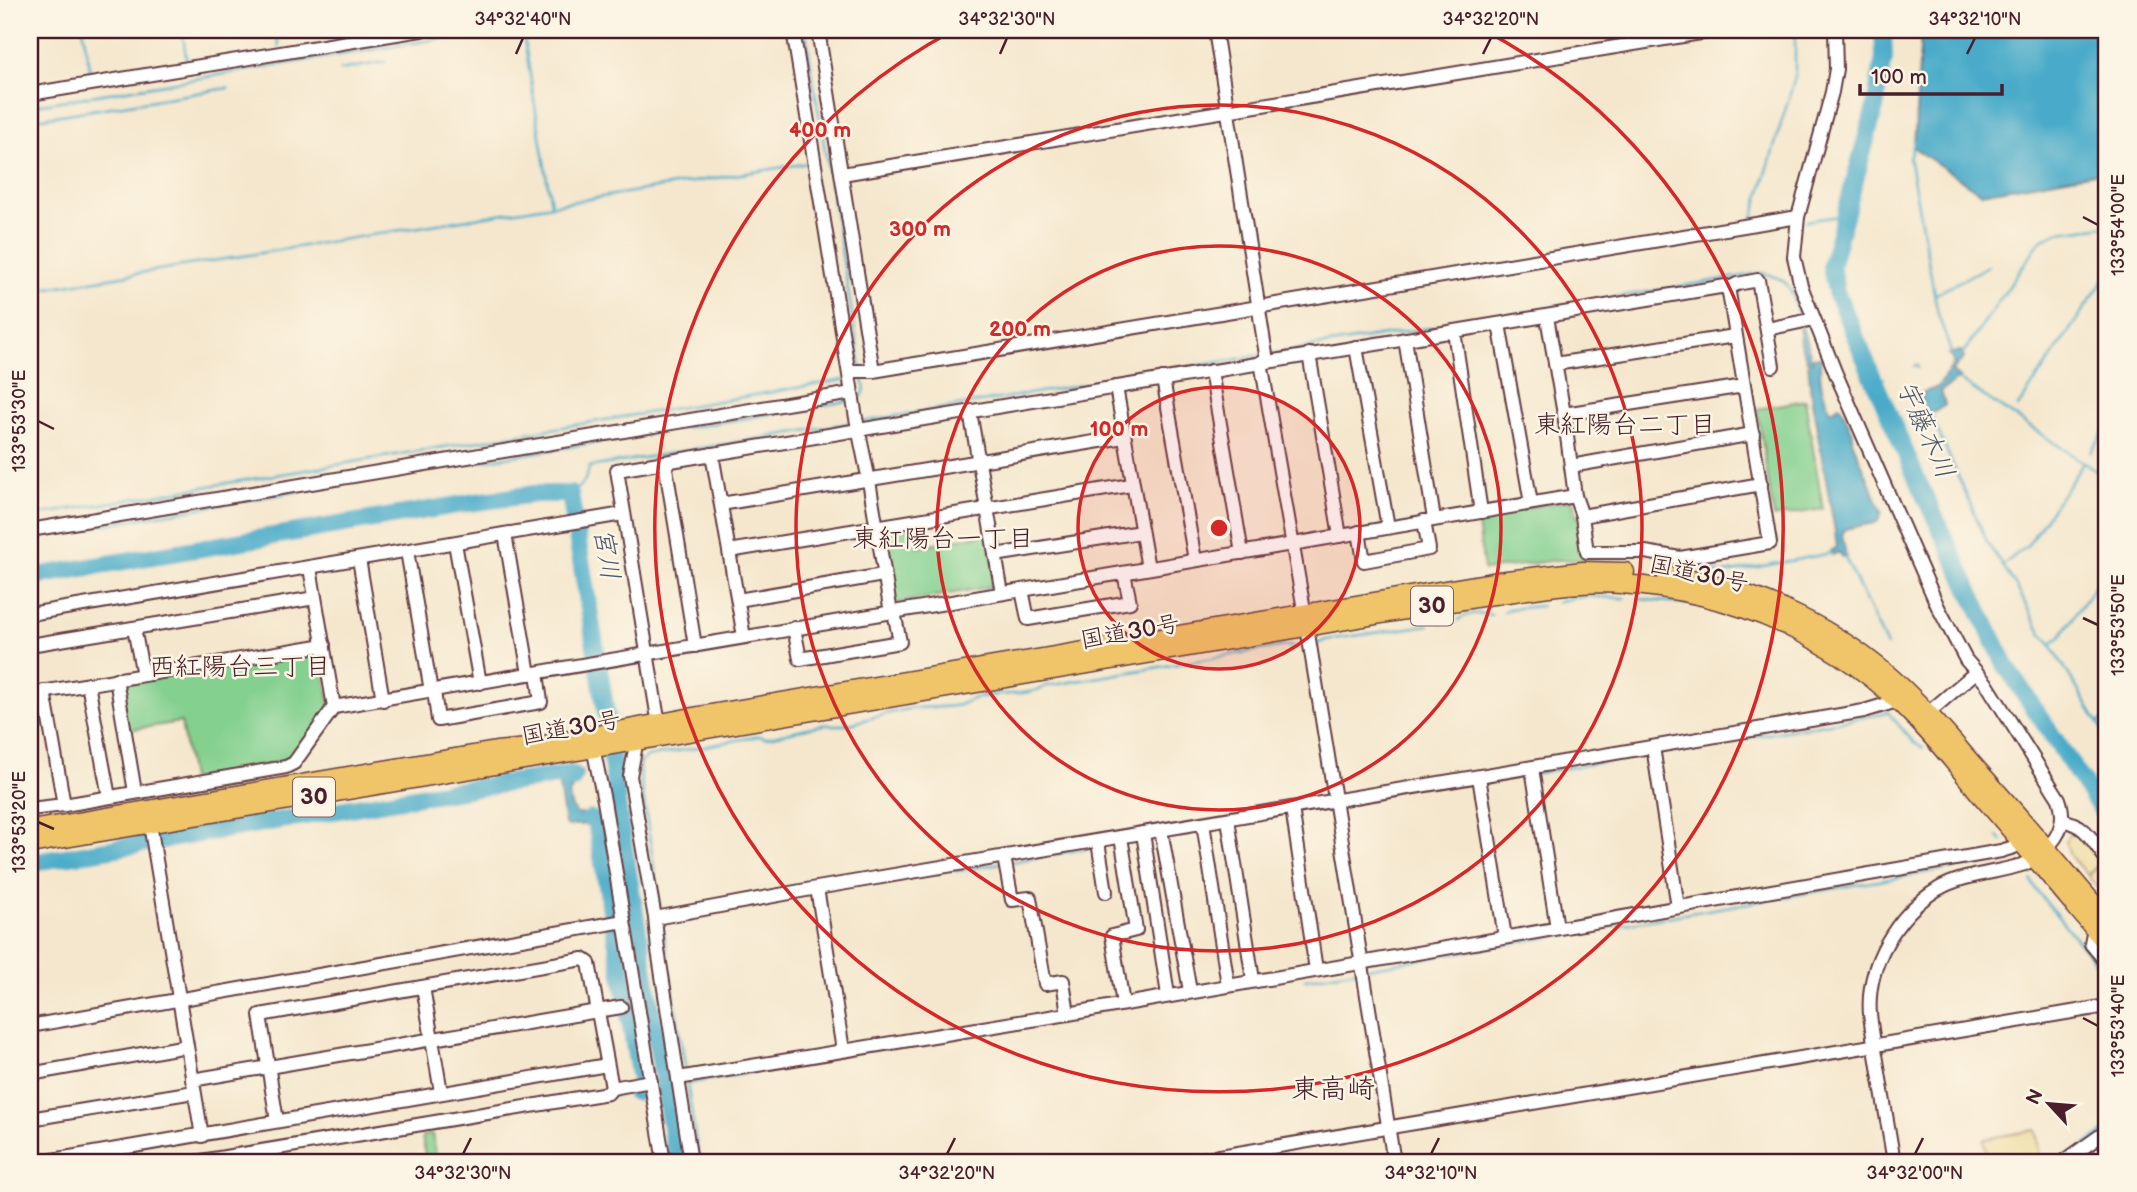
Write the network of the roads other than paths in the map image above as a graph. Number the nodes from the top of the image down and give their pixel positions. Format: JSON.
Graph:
{"nodes":[{"id":1,"x":421,"y":30,"type":"edge"},
{"id":2,"x":793,"y":30,"type":"edge"},
{"id":3,"x":818,"y":30,"type":"edge"},
{"id":4,"x":1215,"y":30,"type":"edge"},
{"id":5,"x":1719,"y":30,"type":"edge"},
{"id":6,"x":1835,"y":30,"type":"edge"},
{"id":7,"x":30,"y":94,"type":"edge"},
{"id":8,"x":1228,"y":114,"type":"junction"},
{"id":9,"x":842,"y":174,"type":"junction"},
{"id":10,"x":1798,"y":217,"type":"junction"},
{"id":11,"x":1727,"y":289,"type":"junction"},
{"id":12,"x":1260,"y":310,"type":"junction"},
{"id":13,"x":1547,"y":317,"type":"junction"},
{"id":14,"x":1804,"y":322,"type":"junction"},
{"id":15,"x":1499,"y":324,"type":"junction"},
{"id":16,"x":1767,"y":329,"type":"junction"},
{"id":17,"x":1454,"y":331,"type":"junction"},
{"id":18,"x":1735,"y":336,"type":"junction"},
{"id":19,"x":1405,"y":339,"type":"junction"},
{"id":20,"x":1356,"y":347,"type":"junction"},
{"id":21,"x":1310,"y":355,"type":"junction"},
{"id":22,"x":1265,"y":358,"type":"junction"},
{"id":23,"x":1555,"y":364,"type":"junction"},
{"id":24,"x":1773,"y":366,"type":"dead end"},
{"id":25,"x":861,"y":370,"type":"junction"},
{"id":26,"x":1211,"y":371,"type":"junction"},
{"id":27,"x":1163,"y":379,"type":"junction"},
{"id":28,"x":1744,"y":386,"type":"junction"},
{"id":29,"x":1116,"y":387,"type":"junction"},
{"id":30,"x":852,"y":397,"type":"junction"},
{"id":31,"x":970,"y":412,"type":"junction"},
{"id":32,"x":1564,"y":414,"type":"junction"},
{"id":33,"x":857,"y":425,"type":"junction"},
{"id":34,"x":1753,"y":434,"type":"junction"},
{"id":35,"x":1124,"y":438,"type":"junction"},
{"id":36,"x":712,"y":454,"type":"junction"},
{"id":37,"x":665,"y":462,"type":"junction"},
{"id":38,"x":979,"y":462,"type":"junction"},
{"id":39,"x":1571,"y":466,"type":"junction"},
{"id":40,"x":869,"y":481,"type":"junction"},
{"id":41,"x":1761,"y":484,"type":"junction"},
{"id":42,"x":1131,"y":485,"type":"junction"},
{"id":43,"x":1575,"y":496,"type":"junction"},
{"id":44,"x":1531,"y":503,"type":"junction"},
{"id":45,"x":721,"y":504,"type":"junction"},
{"id":46,"x":987,"y":509,"type":"junction"},
{"id":47,"x":1481,"y":512,"type":"junction"},
{"id":48,"x":623,"y":514,"type":"junction"},
{"id":49,"x":1582,"y":516,"type":"junction"},
{"id":50,"x":1429,"y":520,"type":"junction"},
{"id":51,"x":1388,"y":527,"type":"junction"},
{"id":52,"x":876,"y":528,"type":"junction"},
{"id":53,"x":30,"y":530,"type":"edge"},
{"id":54,"x":1141,"y":532,"type":"junction"},
{"id":55,"x":1359,"y":532,"type":"junction"},
{"id":56,"x":505,"y":534,"type":"junction"},
{"id":57,"x":1340,"y":536,"type":"junction"},
{"id":58,"x":455,"y":543,"type":"junction"},
{"id":59,"x":1292,"y":545,"type":"junction"},
{"id":60,"x":407,"y":551,"type":"junction"},
{"id":61,"x":729,"y":551,"type":"junction"},
{"id":62,"x":1242,"y":553,"type":"junction"},
{"id":63,"x":995,"y":555,"type":"junction"},
{"id":64,"x":359,"y":559,"type":"junction"},
{"id":65,"x":1195,"y":560,"type":"junction"},
{"id":66,"x":310,"y":568,"type":"junction"},
{"id":67,"x":1148,"y":568,"type":"junction"},
{"id":68,"x":1124,"y":573,"type":"junction"},
{"id":69,"x":883,"y":575,"type":"junction"},
{"id":70,"x":1022,"y":590,"type":"junction"},
{"id":71,"x":1002,"y":593,"type":"junction"},
{"id":72,"x":316,"y":598,"type":"junction"},
{"id":73,"x":737,"y":600,"type":"junction"},
{"id":74,"x":892,"y":613,"type":"junction"},
{"id":75,"x":30,"y":614,"type":"edge"},
{"id":76,"x":1306,"y":620,"type":"junction"},
{"id":77,"x":135,"y":628,"type":"junction"},
{"id":78,"x":794,"y":628,"type":"junction"},
{"id":79,"x":744,"y":637,"type":"junction"},
{"id":80,"x":30,"y":645,"type":"edge"},
{"id":81,"x":324,"y":645,"type":"junction"},
{"id":82,"x":695,"y":646,"type":"junction"},
{"id":83,"x":646,"y":654,"type":"junction"},
{"id":84,"x":1976,"y":672,"type":"junction"},
{"id":85,"x":533,"y":674,"type":"junction"},
{"id":86,"x":143,"y":675,"type":"junction"},
{"id":87,"x":116,"y":679,"type":"junction"},
{"id":88,"x":480,"y":682,"type":"junction"},
{"id":89,"x":89,"y":684,"type":"junction"},
{"id":90,"x":44,"y":691,"type":"junction"},
{"id":91,"x":433,"y":691,"type":"junction"},
{"id":92,"x":30,"y":694,"type":"edge"},
{"id":93,"x":383,"y":700,"type":"junction"},
{"id":94,"x":1897,"y":701,"type":"junction"},
{"id":95,"x":334,"y":708,"type":"junction"},
{"id":96,"x":1927,"y":713,"type":"junction"},
{"id":97,"x":660,"y":730,"type":"junction"},
{"id":98,"x":628,"y":736,"type":"junction"},
{"id":99,"x":594,"y":742,"type":"junction"},
{"id":100,"x":1653,"y":747,"type":"junction"},
{"id":101,"x":1532,"y":772,"type":"junction"},
{"id":102,"x":1480,"y":780,"type":"junction"},
{"id":103,"x":135,"y":792,"type":"junction"},
{"id":104,"x":109,"y":797,"type":"junction"},
{"id":105,"x":1335,"y":801,"type":"junction"},
{"id":106,"x":64,"y":805,"type":"junction"},
{"id":107,"x":30,"y":809,"type":"edge"},
{"id":108,"x":1293,"y":812,"type":"junction"},
{"id":109,"x":2063,"y":821,"type":"junction"},
{"id":110,"x":1229,"y":823,"type":"junction"},
{"id":111,"x":1204,"y":827,"type":"junction"},
{"id":112,"x":151,"y":829,"type":"junction"},
{"id":113,"x":30,"y":830,"type":"edge"},
{"id":114,"x":1162,"y":834,"type":"junction"},
{"id":115,"x":1143,"y":837,"type":"junction"},
{"id":116,"x":1121,"y":840,"type":"junction"},
{"id":117,"x":2021,"y":841,"type":"junction"},
{"id":118,"x":30,"y":844,"type":"edge"},
{"id":119,"x":1099,"y":845,"type":"junction"},
{"id":120,"x":2040,"y":853,"type":"junction"},
{"id":121,"x":2107,"y":860,"type":"edge"},
{"id":122,"x":1005,"y":861,"type":"junction"},
{"id":123,"x":818,"y":891,"type":"junction"},
{"id":124,"x":1106,"y":892,"type":"dead end"},
{"id":125,"x":1678,"y":907,"type":"junction"},
{"id":126,"x":659,"y":917,"type":"junction"},
{"id":127,"x":617,"y":923,"type":"junction"},
{"id":128,"x":2101,"y":924,"type":"edge"},
{"id":129,"x":1557,"y":928,"type":"junction"},
{"id":130,"x":1505,"y":937,"type":"junction"},
{"id":131,"x":2107,"y":944,"type":"edge"},
{"id":132,"x":2107,"y":963,"type":"edge"},
{"id":133,"x":1363,"y":967,"type":"junction"},
{"id":134,"x":1317,"y":970,"type":"junction"},
{"id":135,"x":1253,"y":980,"type":"junction"},
{"id":136,"x":1228,"y":985,"type":"junction"},
{"id":137,"x":423,"y":987,"type":"junction"},
{"id":138,"x":1190,"y":991,"type":"junction"},
{"id":139,"x":1168,"y":995,"type":"junction"},
{"id":140,"x":178,"y":998,"type":"junction"},
{"id":141,"x":1123,"y":1004,"type":"junction"},
{"id":142,"x":2107,"y":1006,"type":"edge"},
{"id":143,"x":621,"y":1007,"type":"dead end"},
{"id":144,"x":598,"y":1011,"type":"junction"},
{"id":145,"x":1068,"y":1014,"type":"junction"},
{"id":146,"x":30,"y":1026,"type":"edge"},
{"id":147,"x":431,"y":1040,"type":"junction"},
{"id":148,"x":1875,"y":1045,"type":"junction"},
{"id":149,"x":187,"y":1046,"type":"junction"},
{"id":150,"x":843,"y":1050,"type":"junction"},
{"id":151,"x":607,"y":1065,"type":"junction"},
{"id":152,"x":269,"y":1067,"type":"junction"},
{"id":153,"x":30,"y":1074,"type":"edge"},
{"id":154,"x":684,"y":1078,"type":"junction"},
{"id":155,"x":643,"y":1082,"type":"junction"},
{"id":156,"x":193,"y":1086,"type":"junction"},
{"id":157,"x":612,"y":1088,"type":"junction"},
{"id":158,"x":441,"y":1093,"type":"junction"},
{"id":159,"x":30,"y":1119,"type":"edge"},
{"id":160,"x":277,"y":1121,"type":"junction"},
{"id":161,"x":30,"y":1126,"type":"edge"},
{"id":162,"x":1390,"y":1131,"type":"junction"},
{"id":163,"x":2107,"y":1131,"type":"edge"},
{"id":164,"x":202,"y":1136,"type":"junction"},
{"id":165,"x":2107,"y":1149,"type":"edge"},
{"id":166,"x":2090,"y":1154,"type":"edge"},
{"id":167,"x":38,"y":1162,"type":"edge"},
{"id":168,"x":195,"y":1162,"type":"edge"},
{"id":169,"x":664,"y":1162,"type":"edge"},
{"id":170,"x":691,"y":1162,"type":"edge"},
{"id":171,"x":1185,"y":1162,"type":"edge"},
{"id":172,"x":1394,"y":1162,"type":"edge"},
{"id":173,"x":1894,"y":1162,"type":"edge"},
{"id":174,"x":2063,"y":1162,"type":"edge"}],
"edges":[{"from":1,"to":7,"type":"street"},
{"from":2,"to":25,"type":"street"},
{"from":3,"to":9,"type":"street"},
{"from":4,"to":8,"type":"street"},
{"from":5,"to":8,"type":"street"},
{"from":6,"to":10,"type":"street"},
{"from":8,"to":9,"type":"street"},
{"from":8,"to":12,"type":"street"},
{"from":9,"to":25,"type":"street"},
{"from":10,"to":12,"type":"street"},
{"from":10,"to":14,"type":"street"},
{"from":11,"to":13,"type":"street"},
{"from":11,"to":16,"type":"street"},
{"from":11,"to":18,"type":"street"},
{"from":12,"to":22,"type":"street"},
{"from":12,"to":25,"type":"street"},
{"from":13,"to":15,"type":"street"},
{"from":13,"to":23,"type":"street"},
{"from":14,"to":16,"type":"street"},
{"from":14,"to":84,"type":"street"},
{"from":15,"to":17,"type":"street"},
{"from":15,"to":44,"type":"street"},
{"from":16,"to":24,"type":"street"},
{"from":17,"to":19,"type":"street"},
{"from":17,"to":47,"type":"street"},
{"from":18,"to":23,"type":"street"},
{"from":18,"to":28,"type":"street"},
{"from":19,"to":20,"type":"street"},
{"from":19,"to":50,"type":"street"},
{"from":20,"to":21,"type":"street"},
{"from":20,"to":51,"type":"street"},
{"from":21,"to":22,"type":"street"},
{"from":21,"to":57,"type":"street"},
{"from":22,"to":26,"type":"street"},
{"from":22,"to":59,"type":"street"},
{"from":23,"to":32,"type":"street"},
{"from":25,"to":30,"type":"street"},
{"from":26,"to":27,"type":"street"},
{"from":26,"to":62,"type":"street"},
{"from":27,"to":29,"type":"street"},
{"from":27,"to":65,"type":"street"},
{"from":28,"to":32,"type":"street"},
{"from":28,"to":34,"type":"street"},
{"from":29,"to":31,"type":"street"},
{"from":29,"to":35,"type":"street"},
{"from":30,"to":33,"type":"street"},
{"from":30,"to":53,"type":"street"},
{"from":31,"to":33,"type":"street"},
{"from":31,"to":38,"type":"street"},
{"from":32,"to":39,"type":"street"},
{"from":33,"to":36,"type":"street"},
{"from":33,"to":40,"type":"street"},
{"from":34,"to":39,"type":"street"},
{"from":34,"to":41,"type":"street"},
{"from":35,"to":38,"type":"street"},
{"from":35,"to":42,"type":"street"},
{"from":36,"to":37,"type":"street"},
{"from":36,"to":45,"type":"street"},
{"from":37,"to":48,"type":"street"},
{"from":37,"to":82,"type":"street"},
{"from":38,"to":40,"type":"street"},
{"from":38,"to":46,"type":"street"},
{"from":39,"to":43,"type":"street"},
{"from":40,"to":45,"type":"street"},
{"from":40,"to":52,"type":"street"},
{"from":41,"to":49,"type":"street"},
{"from":41,"to":49,"type":"street"},
{"from":42,"to":46,"type":"street"},
{"from":42,"to":54,"type":"street"},
{"from":43,"to":44,"type":"street"},
{"from":43,"to":49,"type":"street"},
{"from":44,"to":47,"type":"street"},
{"from":45,"to":61,"type":"street"},
{"from":46,"to":52,"type":"street"},
{"from":46,"to":63,"type":"street"},
{"from":47,"to":50,"type":"street"},
{"from":48,"to":56,"type":"street"},
{"from":48,"to":83,"type":"street"},
{"from":50,"to":51,"type":"street"},
{"from":50,"to":55,"type":"street"},
{"from":51,"to":55,"type":"street"},
{"from":52,"to":61,"type":"street"},
{"from":52,"to":69,"type":"street"},
{"from":54,"to":63,"type":"street"},
{"from":54,"to":67,"type":"street"},
{"from":55,"to":57,"type":"street"},
{"from":56,"to":58,"type":"street"},
{"from":56,"to":85,"type":"street"},
{"from":57,"to":59,"type":"street"},
{"from":58,"to":60,"type":"street"},
{"from":58,"to":88,"type":"street"},
{"from":59,"to":62,"type":"street"},
{"from":59,"to":76,"type":"street"},
{"from":60,"to":64,"type":"street"},
{"from":60,"to":91,"type":"street"},
{"from":61,"to":73,"type":"street"},
{"from":62,"to":65,"type":"street"},
{"from":63,"to":71,"type":"street"},
{"from":64,"to":66,"type":"street"},
{"from":64,"to":93,"type":"street"},
{"from":65,"to":67,"type":"street"},
{"from":66,"to":72,"type":"street"},
{"from":66,"to":75,"type":"street"},
{"from":67,"to":68,"type":"street"},
{"from":68,"to":70,"type":"street"},
{"from":68,"to":70,"type":"street"},
{"from":69,"to":73,"type":"street"},
{"from":69,"to":74,"type":"street"},
{"from":70,"to":71,"type":"street"},
{"from":71,"to":74,"type":"street"},
{"from":72,"to":77,"type":"street"},
{"from":72,"to":81,"type":"street"},
{"from":73,"to":79,"type":"street"},
{"from":74,"to":78,"type":"street"},
{"from":74,"to":78,"type":"street"},
{"from":76,"to":94,"type":"highway","name":"国道30号","number":"30"},
{"from":76,"to":96,"type":"highway","name":"国道30号","number":"30"},
{"from":76,"to":97,"type":"highway","name":"国道30号","number":"30"},
{"from":76,"to":105,"type":"street"},
{"from":77,"to":80,"type":"street"},
{"from":77,"to":86,"type":"street"},
{"from":78,"to":79,"type":"street"},
{"from":79,"to":82,"type":"street"},
{"from":81,"to":86,"type":"street"},
{"from":81,"to":95,"type":"street"},
{"from":82,"to":83,"type":"street"},
{"from":83,"to":85,"type":"street"},
{"from":83,"to":97,"type":"street"},
{"from":84,"to":96,"type":"street"},
{"from":84,"to":109,"type":"street"},
{"from":85,"to":88,"type":"street"},
{"from":85,"to":91,"type":"street"},
{"from":86,"to":87,"type":"street"},
{"from":87,"to":89,"type":"street"},
{"from":87,"to":103,"type":"street"},
{"from":88,"to":91,"type":"street"},
{"from":89,"to":90,"type":"street"},
{"from":89,"to":104,"type":"street"},
{"from":90,"to":92,"type":"street"},
{"from":90,"to":106,"type":"street"},
{"from":91,"to":93,"type":"street"},
{"from":93,"to":95,"type":"street"},
{"from":94,"to":100,"type":"street"},
{"from":94,"to":117,"type":"highway","name":"国道30号","number":"30"},
{"from":95,"to":103,"type":"street"},
{"from":96,"to":120,"type":"highway","name":"国道30号","number":"30"},
{"from":97,"to":98,"type":"highway","name":"国道30号","number":"30"},
{"from":98,"to":99,"type":"highway","name":"国道30号","number":"30"},
{"from":98,"to":126,"type":"street"},
{"from":99,"to":112,"type":"highway","name":"国道30号","number":"30"},
{"from":99,"to":127,"type":"street"},
{"from":100,"to":101,"type":"street"},
{"from":100,"to":125,"type":"street"},
{"from":101,"to":102,"type":"street"},
{"from":101,"to":129,"type":"street"},
{"from":102,"to":105,"type":"street"},
{"from":102,"to":130,"type":"street"},
{"from":103,"to":104,"type":"street"},
{"from":104,"to":106,"type":"street"},
{"from":105,"to":108,"type":"street"},
{"from":105,"to":133,"type":"street"},
{"from":106,"to":107,"type":"street"},
{"from":108,"to":110,"type":"street"},
{"from":108,"to":134,"type":"street"},
{"from":109,"to":120,"type":"street"},
{"from":109,"to":121,"type":"street"},
{"from":110,"to":111,"type":"street"},
{"from":110,"to":135,"type":"street"},
{"from":111,"to":114,"type":"street"},
{"from":111,"to":136,"type":"street"},
{"from":112,"to":113,"type":"highway","name":"国道30号","number":"30"},
{"from":112,"to":118,"type":"highway","name":"国道30号","number":"30"},
{"from":112,"to":140,"type":"street"},
{"from":114,"to":115,"type":"street"},
{"from":114,"to":138,"type":"street"},
{"from":115,"to":116,"type":"street"},
{"from":115,"to":139,"type":"street"},
{"from":116,"to":119,"type":"street"},
{"from":116,"to":141,"type":"street"},
{"from":117,"to":120,"type":"highway","name":"国道30号","number":"30"},
{"from":117,"to":125,"type":"street"},
{"from":119,"to":122,"type":"street"},
{"from":119,"to":124,"type":"street"},
{"from":120,"to":128,"type":"highway","name":"国道30号","number":"30"},
{"from":120,"to":148,"type":"street"},
{"from":122,"to":123,"type":"street"},
{"from":122,"to":145,"type":"street"},
{"from":123,"to":126,"type":"street"},
{"from":123,"to":150,"type":"street"},
{"from":125,"to":129,"type":"street"},
{"from":126,"to":154,"type":"street"},
{"from":127,"to":140,"type":"street"},
{"from":127,"to":155,"type":"street"},
{"from":128,"to":131,"type":"highway","name":"国道30号","number":"30"},
{"from":128,"to":132,"type":"street"},
{"from":129,"to":130,"type":"street"},
{"from":130,"to":133,"type":"street"},
{"from":133,"to":134,"type":"street"},
{"from":133,"to":162,"type":"street"},
{"from":134,"to":135,"type":"street"},
{"from":135,"to":136,"type":"street"},
{"from":136,"to":138,"type":"street"},
{"from":137,"to":144,"type":"street"},
{"from":137,"to":147,"type":"street"},
{"from":137,"to":152,"type":"street"},
{"from":138,"to":139,"type":"street"},
{"from":139,"to":141,"type":"street"},
{"from":140,"to":146,"type":"street"},
{"from":140,"to":149,"type":"street"},
{"from":141,"to":145,"type":"street"},
{"from":142,"to":148,"type":"street"},
{"from":143,"to":144,"type":"street"},
{"from":144,"to":147,"type":"street"},
{"from":144,"to":151,"type":"street"},
{"from":145,"to":150,"type":"street"},
{"from":147,"to":152,"type":"street"},
{"from":147,"to":158,"type":"street"},
{"from":148,"to":162,"type":"street"},
{"from":148,"to":173,"type":"street"},
{"from":149,"to":153,"type":"street"},
{"from":149,"to":156,"type":"street"},
{"from":150,"to":154,"type":"street"},
{"from":151,"to":157,"type":"street"},
{"from":151,"to":158,"type":"street"},
{"from":152,"to":156,"type":"street"},
{"from":152,"to":160,"type":"street"},
{"from":154,"to":170,"type":"street"},
{"from":155,"to":157,"type":"street"},
{"from":155,"to":169,"type":"street"},
{"from":156,"to":159,"type":"street"},
{"from":156,"to":164,"type":"street"},
{"from":157,"to":168,"type":"street"},
{"from":158,"to":160,"type":"street"},
{"from":160,"to":164,"type":"street"},
{"from":161,"to":167,"type":"street"},
{"from":162,"to":171,"type":"street"},
{"from":162,"to":172,"type":"street"},
{"from":163,"to":166,"type":"street"},
{"from":164,"to":167,"type":"street"},
{"from":165,"to":166,"type":"street"},
{"from":166,"to":174,"type":"street"}]}
